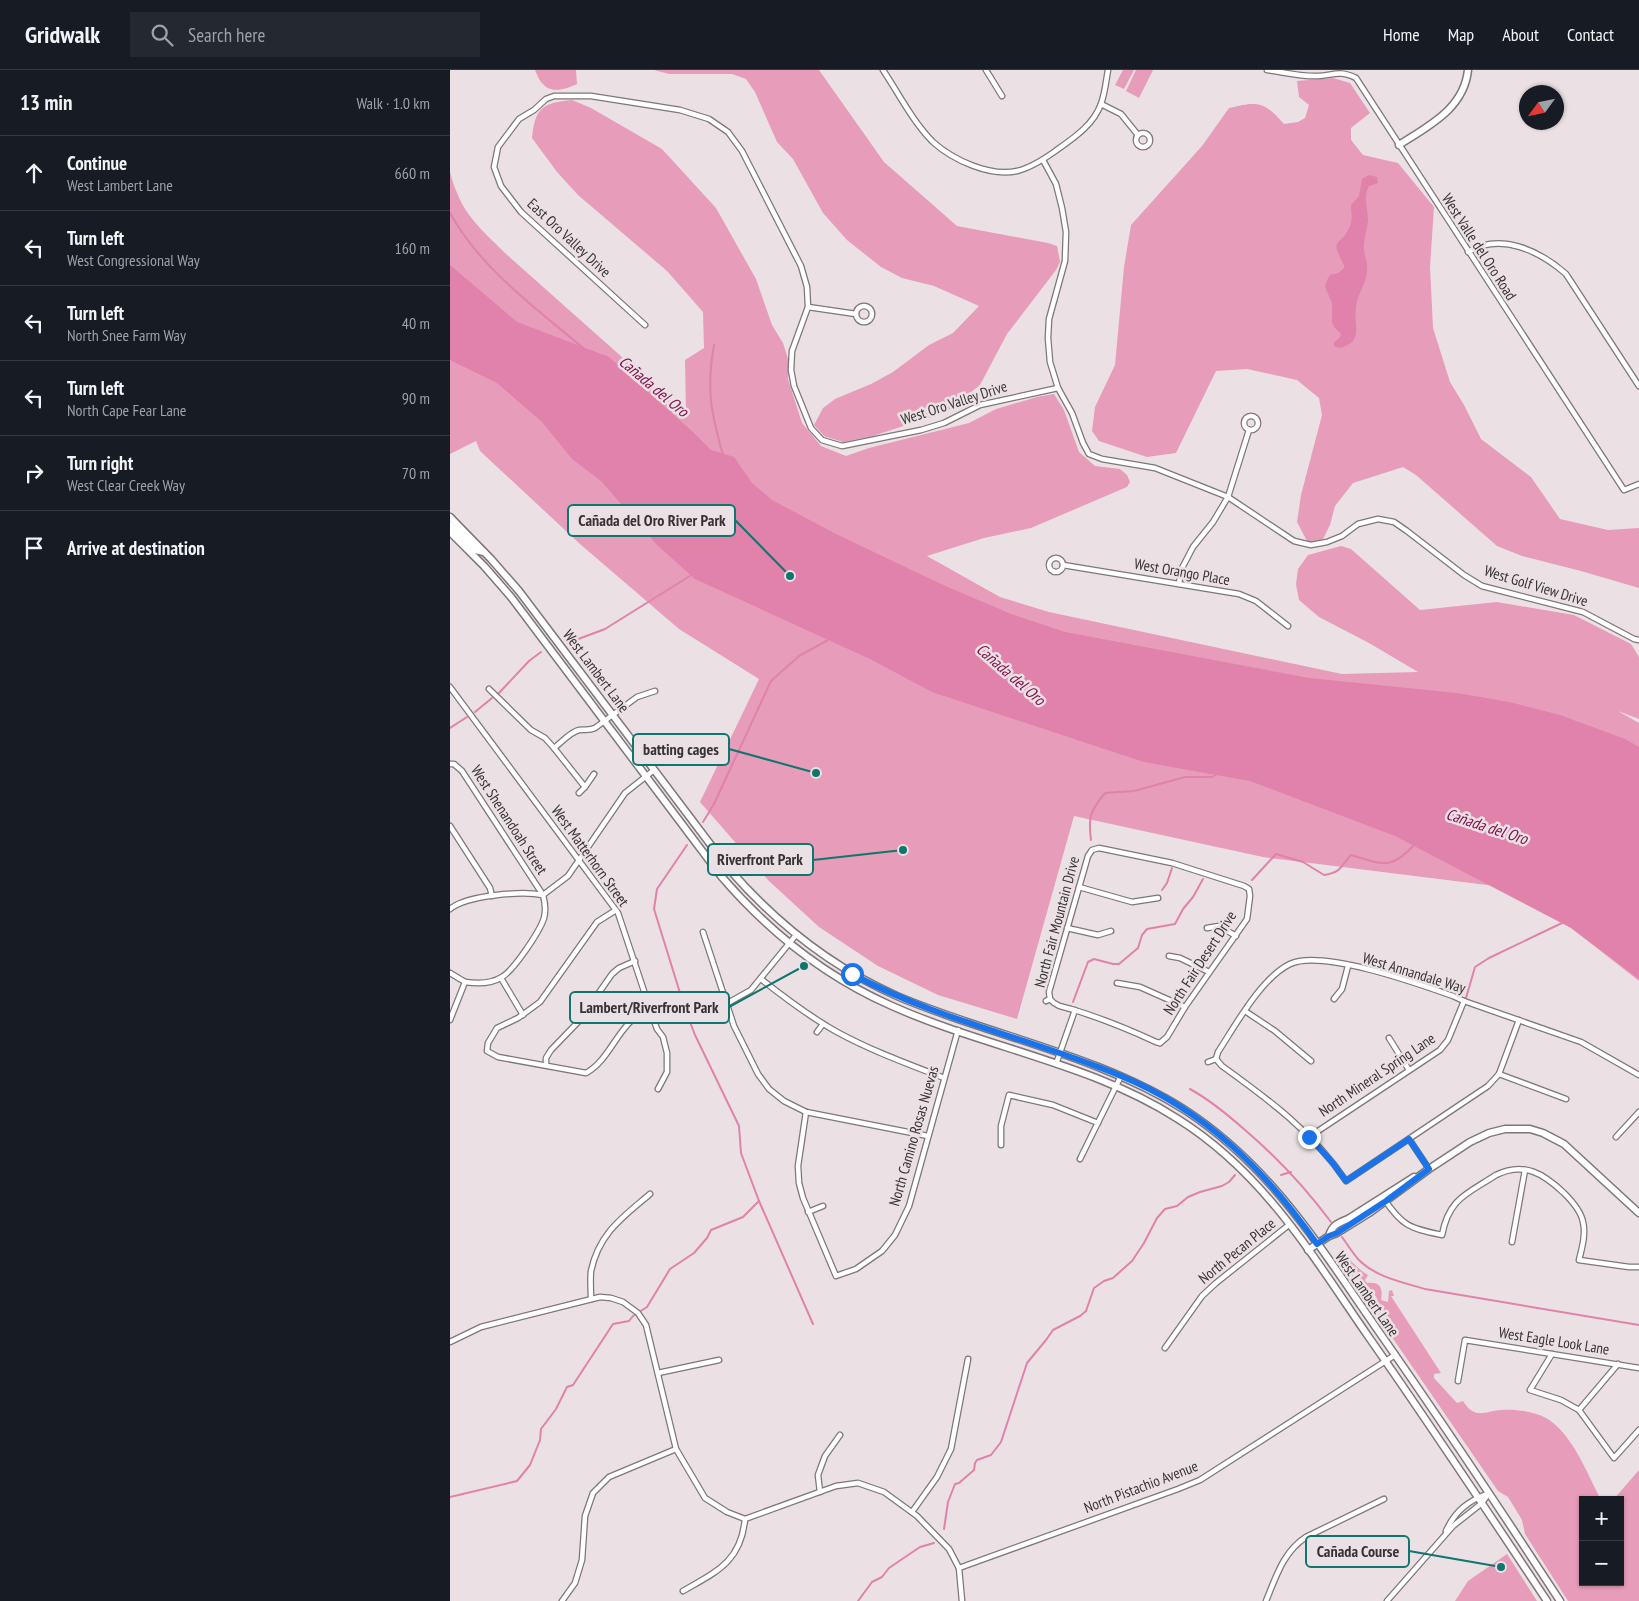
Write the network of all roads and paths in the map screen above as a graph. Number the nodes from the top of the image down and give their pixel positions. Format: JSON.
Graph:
{"nodes":[{"id":1,"x":883,"y":70,"type":"edge"},
{"id":2,"x":986,"y":70,"type":"edge"},
{"id":3,"x":1108,"y":70,"type":"edge"},
{"id":4,"x":1267,"y":70,"type":"edge"},
{"id":5,"x":1468,"y":70,"type":"edge"},
{"id":6,"x":1002,"y":96,"type":"dead end"},
{"id":7,"x":1101,"y":104,"type":"junction"},
{"id":8,"x":728,"y":132,"type":"joint"},
{"id":9,"x":1138,"y":134,"type":"dead end"},
{"id":10,"x":1398,"y":145,"type":"junction"},
{"id":11,"x":1042,"y":160,"type":"junction"},
{"id":12,"x":1468,"y":252,"type":"junction"},
{"id":13,"x":808,"y":307,"type":"junction"},
{"id":14,"x":856,"y":314,"type":"dead end"},
{"id":15,"x":645,"y":325,"type":"dead end"},
{"id":16,"x":1639,"y":386,"type":"edge"},
{"id":17,"x":1058,"y":388,"type":"junction"},
{"id":18,"x":1249,"y":430,"type":"dead end"},
{"id":19,"x":1639,"y":484,"type":"edge"},
{"id":20,"x":1228,"y":497,"type":"junction"},
{"id":21,"x":450,"y":516,"type":"edge"},
{"id":22,"x":450,"y":525,"type":"edge"},
{"id":23,"x":450,"y":532,"type":"edge"},
{"id":24,"x":486,"y":553,"type":"junction"},
{"id":25,"x":1063,"y":564,"type":"dead end"},
{"id":26,"x":1178,"y":584,"type":"junction"},
{"id":27,"x":1288,"y":626,"type":"dead end"},
{"id":28,"x":1639,"y":640,"type":"edge"},
{"id":29,"x":450,"y":689,"type":"edge"},
{"id":30,"x":489,"y":689,"type":"dead end"},
{"id":31,"x":654,"y":691,"type":"dead end"},
{"id":32,"x":613,"y":714,"type":"junction"},
{"id":33,"x":604,"y":721,"type":"junction"},
{"id":34,"x":554,"y":748,"type":"junction"},
{"id":35,"x":450,"y":764,"type":"edge"},
{"id":36,"x":654,"y":770,"type":"junction"},
{"id":37,"x":594,"y":774,"type":"dead end"},
{"id":38,"x":645,"y":776,"type":"junction"},
{"id":39,"x":585,"y":787,"type":"junction"},
{"id":40,"x":579,"y":793,"type":"dead end"},
{"id":41,"x":450,"y":826,"type":"edge"},
{"id":42,"x":578,"y":860,"type":"junction"},
{"id":43,"x":1079,"y":887,"type":"junction"},
{"id":44,"x":1250,"y":890,"type":"joint"},
{"id":45,"x":543,"y":895,"type":"junction"},
{"id":46,"x":492,"y":896,"type":"junction"},
{"id":47,"x":1158,"y":898,"type":"dead end"},
{"id":48,"x":451,"y":907,"type":"edge"},
{"id":49,"x":616,"y":910,"type":"junction"},
{"id":50,"x":1067,"y":928,"type":"junction"},
{"id":51,"x":1207,"y":928,"type":"dead end"},
{"id":52,"x":1111,"y":931,"type":"dead end"},
{"id":53,"x":703,"y":932,"type":"dead end"},
{"id":54,"x":796,"y":935,"type":"junction"},
{"id":55,"x":1236,"y":936,"type":"junction"},
{"id":56,"x":789,"y":944,"type":"junction"},
{"id":57,"x":1169,"y":956,"type":"dead end"},
{"id":58,"x":635,"y":961,"type":"junction"},
{"id":59,"x":1348,"y":966,"type":"junction"},
{"id":60,"x":1209,"y":972,"type":"junction"},
{"id":61,"x":450,"y":973,"type":"edge"},
{"id":62,"x":501,"y":978,"type":"junction"},
{"id":63,"x":760,"y":979,"type":"junction"},
{"id":64,"x":465,"y":982,"type":"junction"},
{"id":65,"x":1118,"y":983,"type":"dead end"},
{"id":66,"x":1334,"y":999,"type":"dead end"},
{"id":67,"x":1464,"y":1001,"type":"junction"},
{"id":68,"x":726,"y":1004,"type":"junction"},
{"id":69,"x":1184,"y":1007,"type":"junction"},
{"id":70,"x":1075,"y":1010,"type":"junction"},
{"id":71,"x":1245,"y":1011,"type":"junction"},
{"id":72,"x":651,"y":1012,"type":"junction"},
{"id":73,"x":523,"y":1015,"type":"junction"},
{"id":74,"x":450,"y":1020,"type":"edge"},
{"id":75,"x":1519,"y":1020,"type":"junction"},
{"id":76,"x":822,"y":1024,"type":"junction"},
{"id":77,"x":958,"y":1030,"type":"junction"},
{"id":78,"x":817,"y":1032,"type":"dead end"},
{"id":79,"x":1389,"y":1038,"type":"dead end"},
{"id":80,"x":1060,"y":1054,"type":"junction"},
{"id":81,"x":1216,"y":1059,"type":"junction"},
{"id":82,"x":1311,"y":1061,"type":"dead end"},
{"id":83,"x":1208,"y":1062,"type":"dead end"},
{"id":84,"x":1056,"y":1064,"type":"junction"},
{"id":85,"x":546,"y":1065,"type":"junction"},
{"id":86,"x":1409,"y":1070,"type":"junction"},
{"id":87,"x":1499,"y":1074,"type":"junction"},
{"id":88,"x":1639,"y":1075,"type":"edge"},
{"id":89,"x":1121,"y":1076,"type":"junction"},
{"id":90,"x":944,"y":1078,"type":"junction"},
{"id":91,"x":1117,"y":1086,"type":"junction"},
{"id":92,"x":658,"y":1089,"type":"dead end"},
{"id":93,"x":1566,"y":1099,"type":"dead end"},
{"id":94,"x":806,"y":1112,"type":"junction"},
{"id":95,"x":1639,"y":1112,"type":"edge"},
{"id":96,"x":1098,"y":1123,"type":"junction"},
{"id":97,"x":928,"y":1136,"type":"junction"},
{"id":98,"x":1309,"y":1137,"type":"junction"},
{"id":99,"x":1616,"y":1137,"type":"dead end"},
{"id":100,"x":1409,"y":1139,"type":"junction"},
{"id":101,"x":1001,"y":1145,"type":"dead end"},
{"id":102,"x":1080,"y":1159,"type":"dead end"},
{"id":103,"x":1429,"y":1169,"type":"junction"},
{"id":104,"x":1525,"y":1170,"type":"junction"},
{"id":105,"x":650,"y":1194,"type":"dead end"},
{"id":106,"x":1384,"y":1199,"type":"junction"},
{"id":107,"x":822,"y":1206,"type":"dead end"},
{"id":108,"x":808,"y":1212,"type":"junction"},
{"id":109,"x":1638,"y":1212,"type":"edge"},
{"id":110,"x":1290,"y":1224,"type":"junction"},
{"id":111,"x":1512,"y":1242,"type":"dead end"},
{"id":112,"x":1317,"y":1244,"type":"junction"},
{"id":113,"x":1308,"y":1250,"type":"junction"},
{"id":114,"x":1639,"y":1267,"type":"edge"},
{"id":115,"x":591,"y":1299,"type":"junction"},
{"id":116,"x":450,"y":1342,"type":"edge"},
{"id":117,"x":1165,"y":1348,"type":"dead end"},
{"id":118,"x":1552,"y":1354,"type":"junction"},
{"id":119,"x":1395,"y":1355,"type":"junction"},
{"id":120,"x":968,"y":1359,"type":"dead end"},
{"id":121,"x":719,"y":1360,"type":"dead end"},
{"id":122,"x":1386,"y":1361,"type":"junction"},
{"id":123,"x":1618,"y":1364,"type":"junction"},
{"id":124,"x":1639,"y":1368,"type":"edge"},
{"id":125,"x":658,"y":1373,"type":"junction"},
{"id":126,"x":1458,"y":1380,"type":"dead end"},
{"id":127,"x":1579,"y":1410,"type":"junction"},
{"id":128,"x":1639,"y":1430,"type":"edge"},
{"id":129,"x":840,"y":1434,"type":"dead end"},
{"id":130,"x":676,"y":1449,"type":"junction"},
{"id":131,"x":820,"y":1492,"type":"junction"},
{"id":132,"x":1489,"y":1493,"type":"junction"},
{"id":133,"x":1384,"y":1499,"type":"dead end"},
{"id":134,"x":1480,"y":1500,"type":"junction"},
{"id":135,"x":912,"y":1512,"type":"junction"},
{"id":136,"x":745,"y":1519,"type":"junction"},
{"id":137,"x":959,"y":1568,"type":"junction"},
{"id":138,"x":682,"y":1591,"type":"dead end"},
{"id":139,"x":562,"y":1601,"type":"edge"},
{"id":140,"x":962,"y":1601,"type":"edge"},
{"id":141,"x":1266,"y":1601,"type":"edge"},
{"id":142,"x":1387,"y":1601,"type":"edge"},
{"id":143,"x":1547,"y":1601,"type":"edge"},
{"id":144,"x":1560,"y":1601,"type":"edge"}],
"edges":[{"from":1,"to":11,"type":"street"},
{"from":2,"to":6,"type":"street"},
{"from":3,"to":7,"type":"street"},
{"from":4,"to":10,"type":"street","name":"West Valle del Oro Road"},
{"from":5,"to":10,"type":"main road"},
{"from":7,"to":9,"type":"street"},
{"from":7,"to":11,"type":"street"},
{"from":8,"to":13,"type":"street","name":"West Oro Valley Drive"},
{"from":8,"to":15,"type":"street","name":"East Oro Valley Drive"},
{"from":10,"to":12,"type":"street","name":"West Valle del Oro Road"},
{"from":11,"to":17,"type":"street"},
{"from":12,"to":16,"type":"street"},
{"from":12,"to":19,"type":"street","name":"West Valle del Oro Road"},
{"from":13,"to":14,"type":"street"},
{"from":13,"to":17,"type":"street","name":"West Oro Valley Drive"},
{"from":17,"to":20,"type":"street","name":"West Golf View Drive"},
{"from":18,"to":20,"type":"street"},
{"from":20,"to":26,"type":"street"},
{"from":20,"to":28,"type":"street","name":"West Golf View Drive"},
{"from":21,"to":24,"type":"main road","name":"West Lambert Lane"},
{"from":22,"to":24,"type":"main road"},
{"from":23,"to":33,"type":"main road","name":"West Lambert Lane"},
{"from":24,"to":32,"type":"main road","name":"West Lambert Lane"},
{"from":25,"to":26,"type":"street","name":"West Orango Place"},
{"from":26,"to":27,"type":"street","name":"West Orango Place"},
{"from":29,"to":42,"type":"street","name":"West Matterhorn Street"},
{"from":30,"to":34,"type":"street"},
{"from":31,"to":32,"type":"street"},
{"from":32,"to":33,"type":"street"},
{"from":32,"to":36,"type":"main road","name":"West Lambert Lane"},
{"from":33,"to":34,"type":"street"},
{"from":33,"to":38,"type":"main road","name":"West Lambert Lane"},
{"from":34,"to":39,"type":"street"},
{"from":35,"to":45,"type":"street","name":"West Shenandoah Street"},
{"from":36,"to":38,"type":"street"},
{"from":36,"to":54,"type":"main road","name":"West Lambert Lane"},
{"from":37,"to":39,"type":"street"},
{"from":38,"to":42,"type":"street"},
{"from":38,"to":56,"type":"main road","name":"West Lambert Lane"},
{"from":39,"to":40,"type":"street"},
{"from":41,"to":46,"type":"street"},
{"from":42,"to":45,"type":"street"},
{"from":42,"to":49,"type":"street","name":"West Matterhorn Street"},
{"from":43,"to":44,"type":"street","name":"North Fair Mountain Drive"},
{"from":43,"to":47,"type":"street"},
{"from":43,"to":50,"type":"street","name":"North Fair Mountain Drive"},
{"from":44,"to":55,"type":"street","name":"North Fair Desert Drive"},
{"from":45,"to":46,"type":"street"},
{"from":45,"to":62,"type":"street"},
{"from":46,"to":48,"type":"street"},
{"from":49,"to":58,"type":"street","name":"West Matterhorn Street"},
{"from":49,"to":73,"type":"street"},
{"from":50,"to":52,"type":"street"},
{"from":50,"to":70,"type":"street","name":"North Fair Mountain Drive"},
{"from":51,"to":55,"type":"street"},
{"from":53,"to":68,"type":"street"},
{"from":54,"to":56,"type":"street"},
{"from":54,"to":80,"type":"main road","name":"West Lambert Lane"},
{"from":55,"to":60,"type":"street","name":"North Fair Desert Drive"},
{"from":56,"to":63,"type":"street"},
{"from":56,"to":77,"type":"main road","name":"West Lambert Lane"},
{"from":57,"to":60,"type":"street"},
{"from":58,"to":72,"type":"street","name":"West Matterhorn Street"},
{"from":58,"to":85,"type":"street"},
{"from":59,"to":66,"type":"street"},
{"from":59,"to":67,"type":"street","name":"West Annandale Way"},
{"from":59,"to":71,"type":"street","name":"West Annandale Way"},
{"from":60,"to":69,"type":"street","name":"North Fair Desert Drive"},
{"from":61,"to":64,"type":"street"},
{"from":62,"to":64,"type":"street"},
{"from":62,"to":73,"type":"street"},
{"from":63,"to":68,"type":"street"},
{"from":63,"to":76,"type":"street"},
{"from":64,"to":74,"type":"street"},
{"from":65,"to":69,"type":"street"},
{"from":67,"to":75,"type":"street","name":"West Annandale Way"},
{"from":67,"to":86,"type":"street","name":"North Mineral Spring Lane"},
{"from":68,"to":94,"type":"street"},
{"from":69,"to":70,"type":"street","name":"North Fair Desert Drive"},
{"from":70,"to":80,"type":"street"},
{"from":71,"to":81,"type":"street","name":"West Annandale Way"},
{"from":71,"to":82,"type":"street"},
{"from":72,"to":85,"type":"street"},
{"from":72,"to":92,"type":"street","name":"West Matterhorn Street"},
{"from":73,"to":85,"type":"street"},
{"from":75,"to":87,"type":"street"},
{"from":75,"to":88,"type":"street","name":"West Annandale Way"},
{"from":76,"to":78,"type":"street"},
{"from":76,"to":90,"type":"street"},
{"from":77,"to":84,"type":"main road","name":"West Lambert Lane"},
{"from":77,"to":90,"type":"street","name":"North Camino Rosas Nuevas"},
{"from":79,"to":86,"type":"street"},
{"from":80,"to":84,"type":"street"},
{"from":80,"to":89,"type":"main road","name":"West Lambert Lane"},
{"from":81,"to":83,"type":"street"},
{"from":81,"to":98,"type":"street"},
{"from":84,"to":91,"type":"main road","name":"West Lambert Lane"},
{"from":86,"to":98,"type":"street","name":"North Mineral Spring Lane"},
{"from":87,"to":93,"type":"street"},
{"from":87,"to":100,"type":"street"},
{"from":89,"to":91,"type":"street"},
{"from":89,"to":112,"type":"main road","name":"West Lambert Lane"},
{"from":90,"to":97,"type":"street","name":"North Camino Rosas Nuevas"},
{"from":91,"to":96,"type":"street"},
{"from":91,"to":110,"type":"main road","name":"West Lambert Lane"},
{"from":94,"to":97,"type":"street"},
{"from":94,"to":108,"type":"street"},
{"from":95,"to":99,"type":"street"},
{"from":96,"to":101,"type":"street"},
{"from":96,"to":102,"type":"street"},
{"from":97,"to":108,"type":"street","name":"North Camino Rosas Nuevas"},
{"from":98,"to":100,"type":"street"},
{"from":100,"to":103,"type":"street"},
{"from":103,"to":106,"type":"main road"},
{"from":103,"to":109,"type":"main road"},
{"from":104,"to":106,"type":"street"},
{"from":104,"to":111,"type":"street"},
{"from":104,"to":114,"type":"street"},
{"from":105,"to":115,"type":"street"},
{"from":106,"to":112,"type":"main road"},
{"from":107,"to":108,"type":"street"},
{"from":110,"to":113,"type":"main road","name":"West Lambert Lane"},
{"from":110,"to":117,"type":"street","name":"North Pecan Place"},
{"from":112,"to":113,"type":"main road"},
{"from":112,"to":119,"type":"main road","name":"West Lambert Lane"},
{"from":113,"to":122,"type":"main road","name":"West Lambert Lane"},
{"from":115,"to":116,"type":"street"},
{"from":115,"to":125,"type":"street"},
{"from":118,"to":123,"type":"street","name":"West Eagle Look Lane"},
{"from":118,"to":126,"type":"street","name":"West Eagle Look Lane"},
{"from":118,"to":127,"type":"street"},
{"from":119,"to":122,"type":"street","name":"North Pistachio Avenue"},
{"from":119,"to":132,"type":"main road","name":"West Lambert Lane"},
{"from":120,"to":135,"type":"street"},
{"from":121,"to":125,"type":"street"},
{"from":122,"to":134,"type":"main road","name":"West Lambert Lane"},
{"from":122,"to":137,"type":"street","name":"North Pistachio Avenue"},
{"from":123,"to":124,"type":"street","name":"West Eagle Look Lane"},
{"from":123,"to":127,"type":"street"},
{"from":125,"to":130,"type":"street"},
{"from":127,"to":128,"type":"street"},
{"from":129,"to":131,"type":"street"},
{"from":130,"to":136,"type":"street"},
{"from":130,"to":139,"type":"street"},
{"from":131,"to":135,"type":"street"},
{"from":131,"to":136,"type":"street"},
{"from":132,"to":134,"type":"street"},
{"from":132,"to":144,"type":"main road","name":"West Lambert Lane"},
{"from":133,"to":141,"type":"street"},
{"from":134,"to":142,"type":"street"},
{"from":134,"to":143,"type":"main road","name":"West Lambert Lane"},
{"from":135,"to":137,"type":"street"},
{"from":136,"to":138,"type":"street"},
{"from":137,"to":140,"type":"street"}]}
